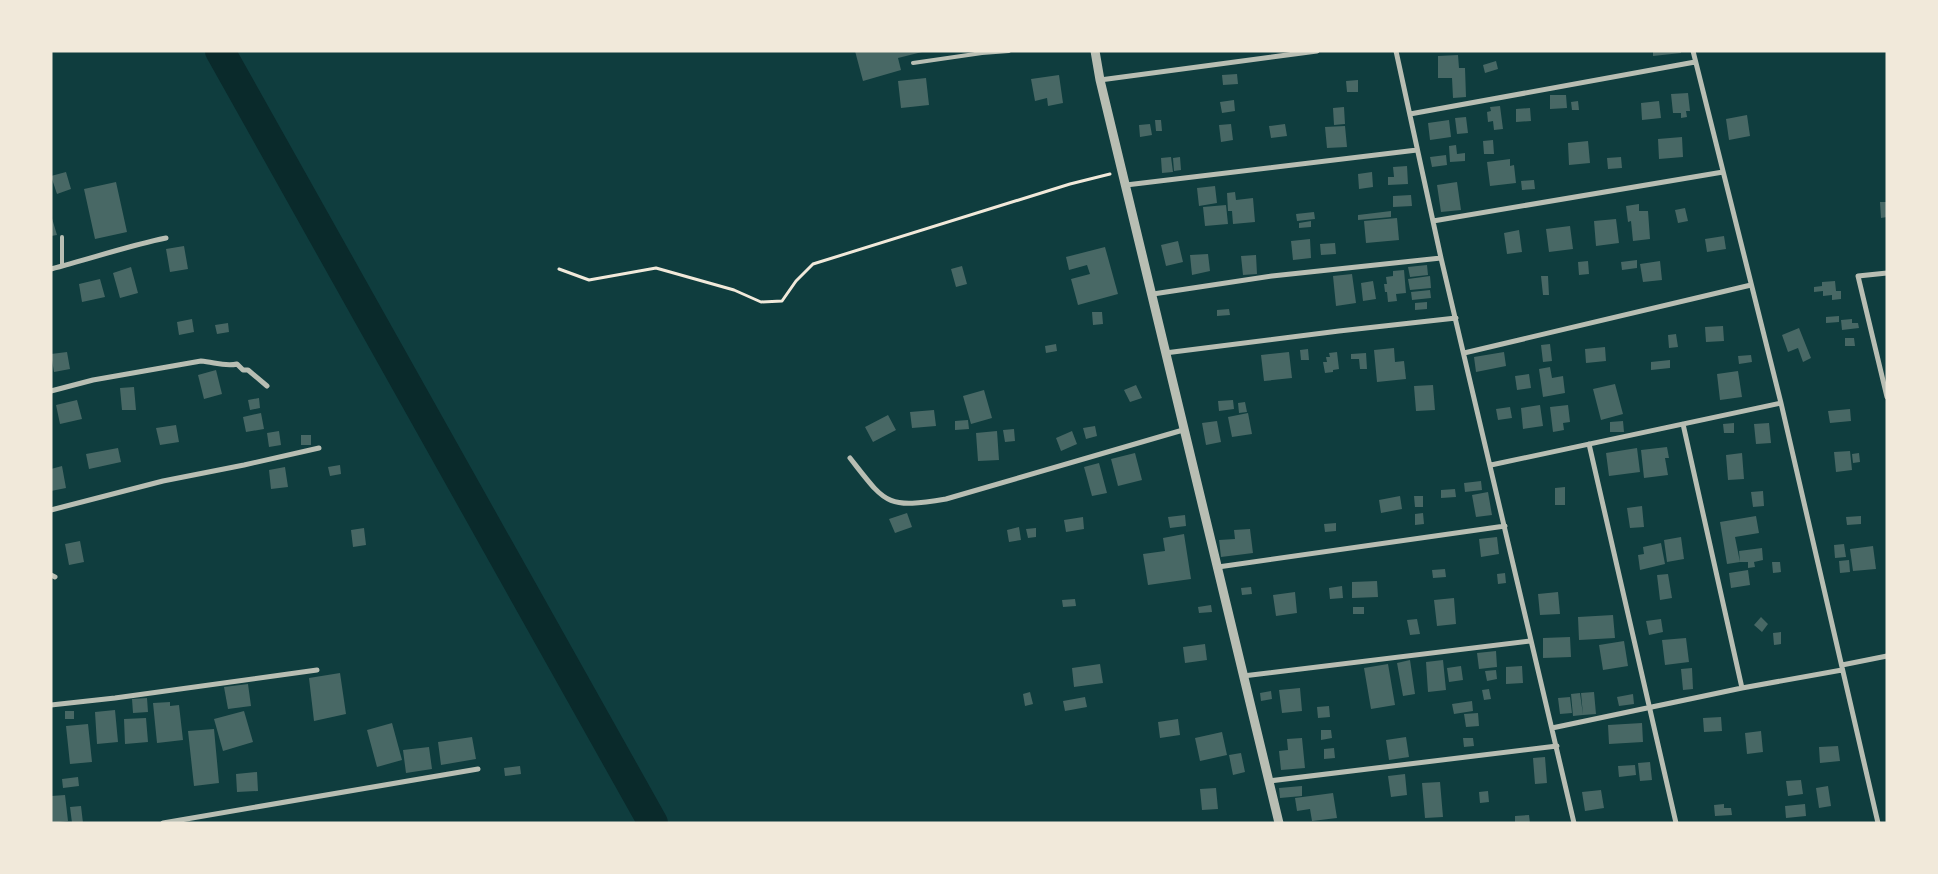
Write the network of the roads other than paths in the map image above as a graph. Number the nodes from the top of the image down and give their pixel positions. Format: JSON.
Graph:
{"nodes":[{"id":1,"x":1009,"y":51,"type":"edge"},
{"id":2,"x":1091,"y":51,"type":"edge"},
{"id":3,"x":1095,"y":51,"type":"edge"},
{"id":4,"x":1317,"y":51,"type":"edge"},
{"id":5,"x":1396,"y":51,"type":"edge"},
{"id":6,"x":1693,"y":51,"type":"edge"},
{"id":7,"x":1695,"y":62,"type":"junction"},
{"id":8,"x":913,"y":63,"type":"dead end"},
{"id":9,"x":1100,"y":80,"type":"junction"},
{"id":10,"x":1410,"y":114,"type":"junction"},
{"id":11,"x":1417,"y":150,"type":"junction"},
{"id":12,"x":1723,"y":172,"type":"junction"},
{"id":13,"x":1126,"y":185,"type":"junction"},
{"id":14,"x":1433,"y":221,"type":"junction"},
{"id":15,"x":62,"y":237,"type":"dead end"},
{"id":16,"x":166,"y":238,"type":"dead end"},
{"id":17,"x":1442,"y":258,"type":"junction"},
{"id":18,"x":62,"y":266,"type":"junction"},
{"id":19,"x":51,"y":268,"type":"edge"},
{"id":20,"x":1887,"y":272,"type":"edge"},
{"id":21,"x":1751,"y":285,"type":"junction"},
{"id":22,"x":1153,"y":294,"type":"junction"},
{"id":23,"x":1456,"y":318,"type":"junction"},
{"id":24,"x":1464,"y":352,"type":"junction"},
{"id":25,"x":1165,"y":353,"type":"junction"},
{"id":26,"x":267,"y":386,"type":"dead end"},
{"id":27,"x":51,"y":391,"type":"edge"},
{"id":28,"x":1887,"y":397,"type":"edge"},
{"id":29,"x":1781,"y":403,"type":"junction"},
{"id":30,"x":1683,"y":424,"type":"junction"},
{"id":31,"x":1183,"y":430,"type":"junction"},
{"id":32,"x":1589,"y":444,"type":"junction"},
{"id":33,"x":319,"y":448,"type":"dead end"},
{"id":34,"x":850,"y":458,"type":"dead end"},
{"id":35,"x":1491,"y":465,"type":"junction"},
{"id":36,"x":51,"y":510,"type":"edge"},
{"id":37,"x":1505,"y":526,"type":"junction"},
{"id":38,"x":1218,"y":567,"type":"junction"},
{"id":39,"x":1530,"y":641,"type":"junction"},
{"id":40,"x":1887,"y":656,"type":"edge"},
{"id":41,"x":1842,"y":668,"type":"junction"},
{"id":42,"x":317,"y":670,"type":"dead end"},
{"id":43,"x":1243,"y":676,"type":"junction"},
{"id":44,"x":1742,"y":688,"type":"junction"},
{"id":45,"x":51,"y":705,"type":"edge"},
{"id":46,"x":1649,"y":707,"type":"junction"},
{"id":47,"x":1552,"y":728,"type":"junction"},
{"id":48,"x":1557,"y":746,"type":"junction"},
{"id":49,"x":478,"y":769,"type":"dead end"},
{"id":50,"x":1269,"y":781,"type":"junction"},
{"id":51,"x":163,"y":823,"type":"edge"},
{"id":52,"x":1279,"y":823,"type":"edge"},
{"id":53,"x":1574,"y":823,"type":"edge"},
{"id":54,"x":1676,"y":823,"type":"edge"},
{"id":55,"x":1878,"y":823,"type":"edge"}],
"edges":[{"from":1,"to":8,"type":"lane"},
{"from":2,"to":3,"type":"lane"},
{"from":3,"to":9,"type":"street"},
{"from":4,"to":9,"type":"street"},
{"from":5,"to":10,"type":"street"},
{"from":6,"to":7,"type":"street"},
{"from":7,"to":10,"type":"street"},
{"from":7,"to":12,"type":"street"},
{"from":9,"to":13,"type":"street"},
{"from":10,"to":11,"type":"street"},
{"from":11,"to":13,"type":"street"},
{"from":11,"to":14,"type":"street"},
{"from":12,"to":14,"type":"street"},
{"from":12,"to":21,"type":"street"},
{"from":13,"to":22,"type":"street"},
{"from":14,"to":17,"type":"street"},
{"from":15,"to":18,"type":"lane"},
{"from":16,"to":18,"type":"street"},
{"from":17,"to":22,"type":"street"},
{"from":17,"to":23,"type":"street"},
{"from":18,"to":19,"type":"street"},
{"from":20,"to":28,"type":"street"},
{"from":21,"to":24,"type":"street"},
{"from":21,"to":29,"type":"street"},
{"from":22,"to":25,"type":"street"},
{"from":23,"to":24,"type":"street"},
{"from":23,"to":25,"type":"street"},
{"from":24,"to":35,"type":"street"},
{"from":25,"to":31,"type":"street"},
{"from":26,"to":27,"type":"street"},
{"from":29,"to":30,"type":"street"},
{"from":29,"to":41,"type":"street"},
{"from":30,"to":32,"type":"street"},
{"from":30,"to":44,"type":"street"},
{"from":31,"to":34,"type":"street"},
{"from":31,"to":38,"type":"street"},
{"from":32,"to":35,"type":"street"},
{"from":32,"to":46,"type":"street"},
{"from":33,"to":36,"type":"street"},
{"from":35,"to":37,"type":"street"},
{"from":37,"to":38,"type":"street"},
{"from":37,"to":39,"type":"street"},
{"from":38,"to":43,"type":"street"},
{"from":39,"to":43,"type":"street"},
{"from":39,"to":47,"type":"street"},
{"from":40,"to":41,"type":"street"},
{"from":41,"to":44,"type":"street"},
{"from":41,"to":55,"type":"street"},
{"from":42,"to":45,"type":"street"},
{"from":43,"to":50,"type":"street"},
{"from":44,"to":46,"type":"street"},
{"from":46,"to":47,"type":"street"},
{"from":46,"to":54,"type":"street"},
{"from":47,"to":48,"type":"street"},
{"from":48,"to":50,"type":"street"},
{"from":48,"to":53,"type":"street"},
{"from":49,"to":51,"type":"street"},
{"from":50,"to":52,"type":"street"}]}
